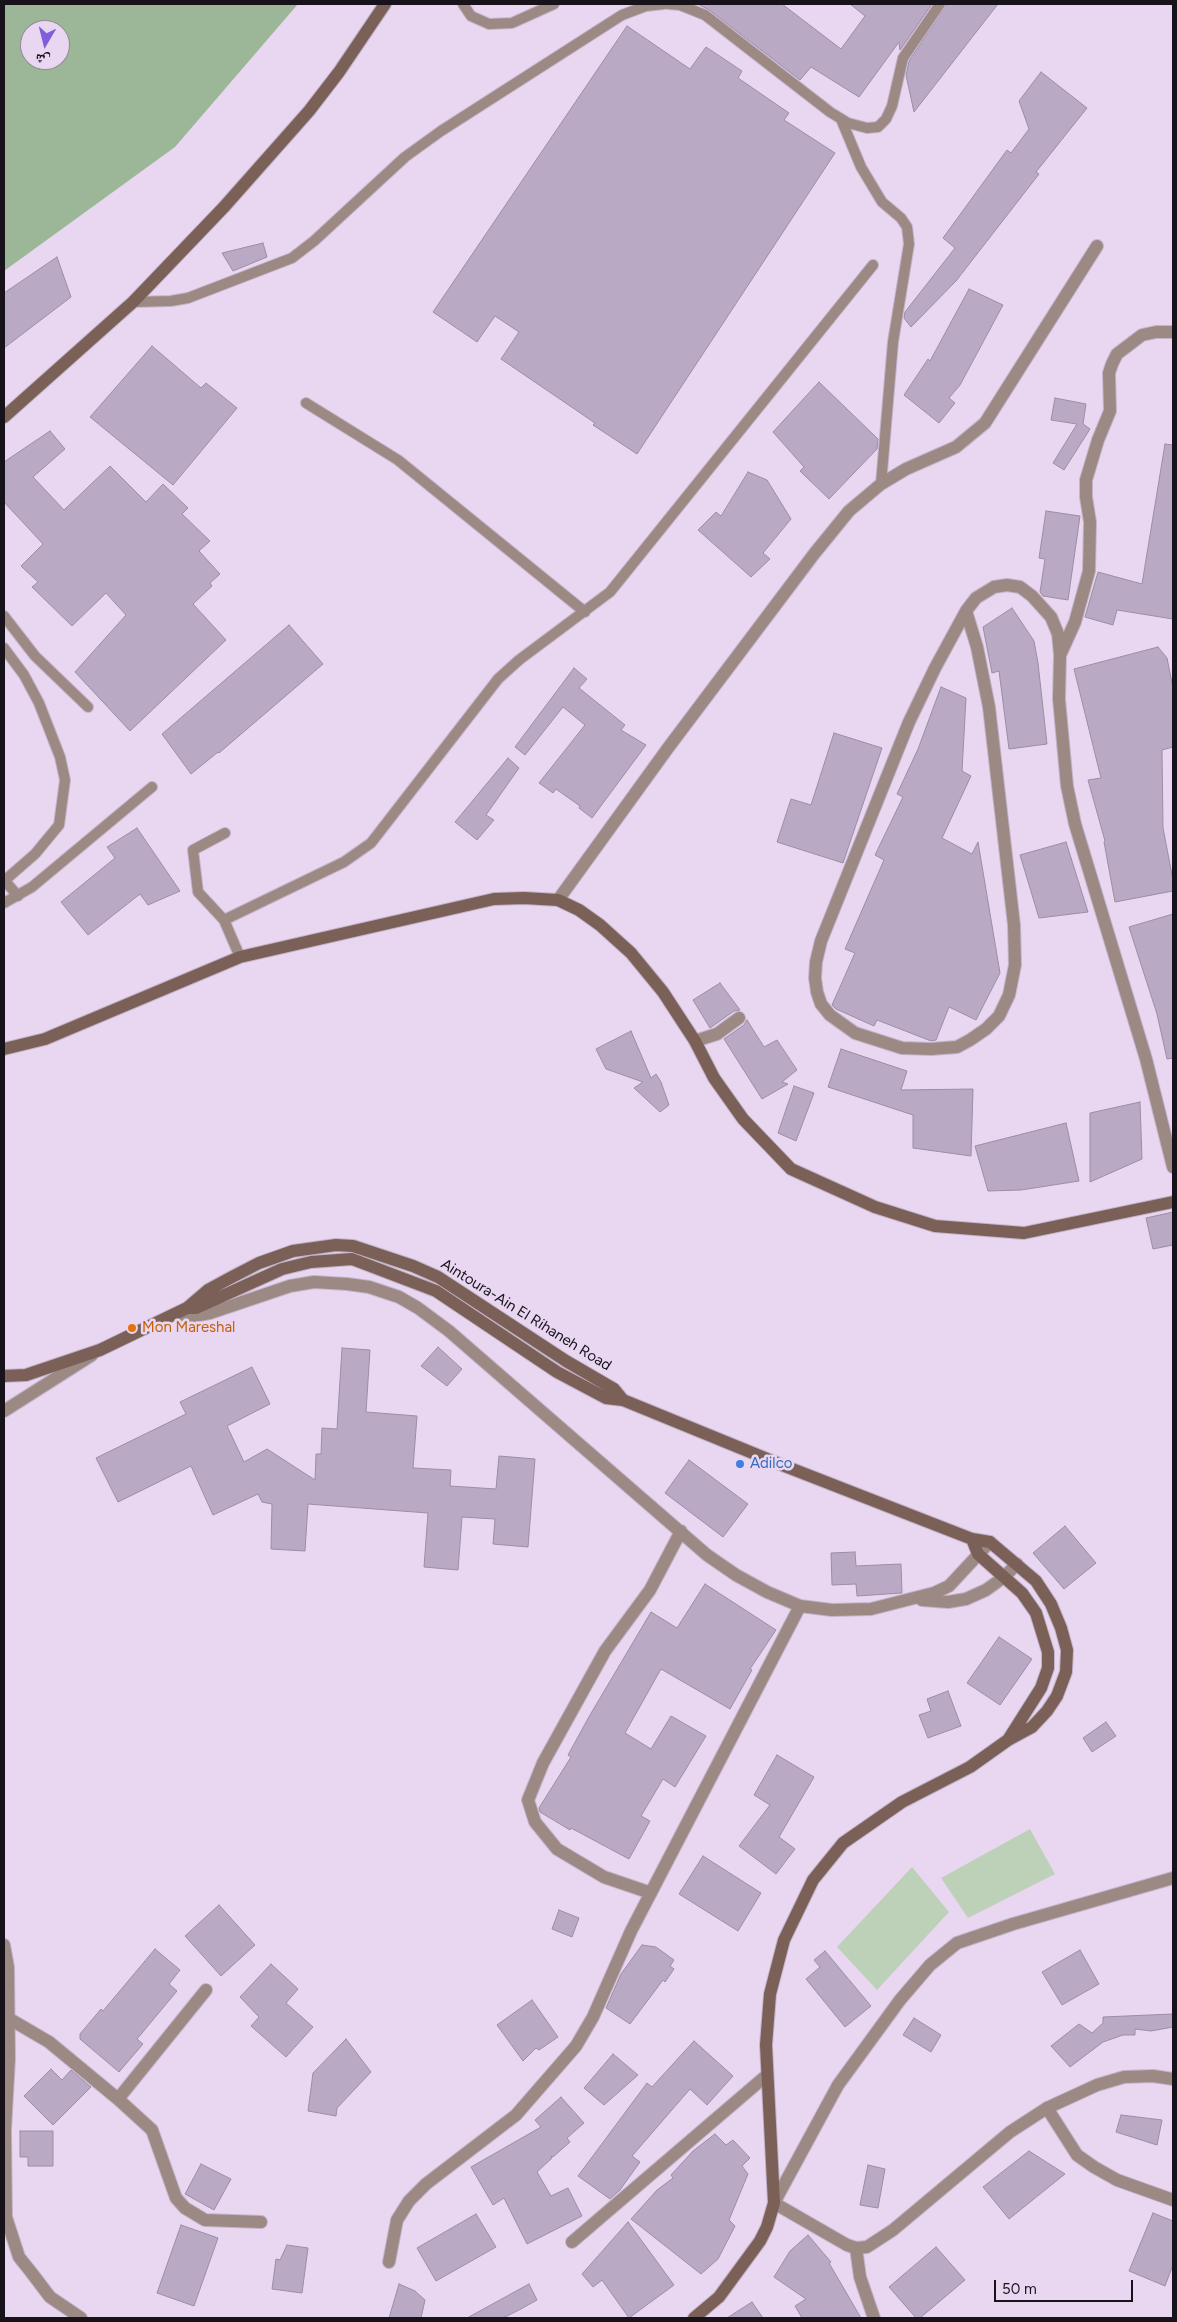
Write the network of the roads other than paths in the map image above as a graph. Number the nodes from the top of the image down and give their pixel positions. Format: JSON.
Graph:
{"nodes":[{"id":1,"x":385,"y":4,"type":"edge"},
{"id":2,"x":463,"y":4,"type":"edge"},
{"id":3,"x":554,"y":4,"type":"edge"},
{"id":4,"x":664,"y":4,"type":"edge"},
{"id":5,"x":668,"y":4,"type":"edge"},
{"id":6,"x":940,"y":4,"type":"edge"},
{"id":7,"x":841,"y":120,"type":"junction"},
{"id":8,"x":1097,"y":246,"type":"dead end"},
{"id":9,"x":873,"y":265,"type":"dead end"},
{"id":10,"x":133,"y":302,"type":"junction"},
{"id":11,"x":1173,"y":332,"type":"edge"},
{"id":12,"x":306,"y":403,"type":"dead end"},
{"id":13,"x":4,"y":418,"type":"edge"},
{"id":14,"x":881,"y":484,"type":"junction"},
{"id":15,"x":586,"y":612,"type":"junction"},
{"id":16,"x":966,"y":612,"type":"junction"},
{"id":17,"x":4,"y":616,"type":"edge"},
{"id":18,"x":4,"y":648,"type":"edge"},
{"id":19,"x":1060,"y":655,"type":"junction"},
{"id":20,"x":88,"y":707,"type":"dead end"},
{"id":21,"x":152,"y":787,"type":"dead end"},
{"id":22,"x":225,"y":833,"type":"dead end"},
{"id":23,"x":4,"y":881,"type":"edge"},
{"id":24,"x":18,"y":896,"type":"junction"},
{"id":25,"x":558,"y":900,"type":"junction"},
{"id":26,"x":4,"y":903,"type":"edge"},
{"id":27,"x":224,"y":920,"type":"junction"},
{"id":28,"x":240,"y":958,"type":"junction"},
{"id":29,"x":739,"y":1018,"type":"dead end"},
{"id":30,"x":695,"y":1041,"type":"junction"},
{"id":31,"x":4,"y":1050,"type":"edge"},
{"id":32,"x":1173,"y":1167,"type":"edge"},
{"id":33,"x":1173,"y":1202,"type":"edge"},
{"id":34,"x":353,"y":1246,"type":"junction"},
{"id":35,"x":352,"y":1259,"type":"junction"},
{"id":36,"x":182,"y":1311,"type":"junction"},
{"id":37,"x":100,"y":1350,"type":"junction"},
{"id":38,"x":4,"y":1376,"type":"edge"},
{"id":39,"x":623,"y":1400,"type":"junction"},
{"id":40,"x":4,"y":1411,"type":"edge"},
{"id":41,"x":681,"y":1531,"type":"junction"},
{"id":42,"x":972,"y":1539,"type":"junction"},
{"id":43,"x":990,"y":1542,"type":"junction"},
{"id":44,"x":978,"y":1554,"type":"junction"},
{"id":45,"x":1017,"y":1564,"type":"junction"},
{"id":46,"x":1004,"y":1577,"type":"junction"},
{"id":47,"x":909,"y":1599,"type":"junction"},
{"id":48,"x":800,"y":1606,"type":"junction"},
{"id":49,"x":1008,"y":1740,"type":"junction"},
{"id":50,"x":1173,"y":1878,"type":"edge"},
{"id":51,"x":651,"y":1893,"type":"junction"},
{"id":52,"x":4,"y":1945,"type":"edge"},
{"id":53,"x":206,"y":1990,"type":"dead end"},
{"id":54,"x":8,"y":2018,"type":"junction"},
{"id":55,"x":767,"y":2075,"type":"junction"},
{"id":56,"x":1173,"y":2079,"type":"edge"},
{"id":57,"x":5,"y":2095,"type":"edge"},
{"id":58,"x":118,"y":2099,"type":"junction"},
{"id":59,"x":1046,"y":2108,"type":"junction"},
{"id":60,"x":1173,"y":2200,"type":"edge"},
{"id":61,"x":774,"y":2202,"type":"junction"},
{"id":62,"x":5,"y":2218,"type":"edge"},
{"id":63,"x":261,"y":2222,"type":"dead end"},
{"id":64,"x":572,"y":2242,"type":"dead end"},
{"id":65,"x":856,"y":2248,"type":"junction"},
{"id":66,"x":389,"y":2262,"type":"dead end"},
{"id":67,"x":81,"y":2318,"type":"edge"},
{"id":68,"x":694,"y":2318,"type":"edge"},
{"id":69,"x":874,"y":2318,"type":"edge"}],
"edges":[{"from":1,"to":10,"type":"main road"},
{"from":2,"to":3,"type":"lane"},
{"from":4,"to":10,"type":"lane"},
{"from":5,"to":7,"type":"lane"},
{"from":6,"to":7,"type":"lane"},
{"from":7,"to":14,"type":"lane"},
{"from":8,"to":14,"type":"street"},
{"from":9,"to":15,"type":"lane"},
{"from":10,"to":13,"type":"main road"},
{"from":11,"to":19,"type":"street"},
{"from":12,"to":15,"type":"lane"},
{"from":14,"to":25,"type":"street"},
{"from":15,"to":27,"type":"lane"},
{"from":16,"to":16,"type":"street"},
{"from":16,"to":19,"type":"street"},
{"from":17,"to":20,"type":"lane"},
{"from":18,"to":23,"type":"lane"},
{"from":19,"to":32,"type":"street"},
{"from":21,"to":24,"type":"lane"},
{"from":22,"to":27,"type":"lane"},
{"from":23,"to":24,"type":"lane"},
{"from":24,"to":26,"type":"lane"},
{"from":25,"to":28,"type":"main road"},
{"from":25,"to":30,"type":"main road"},
{"from":27,"to":28,"type":"lane"},
{"from":28,"to":31,"type":"main road"},
{"from":29,"to":30,"type":"street"},
{"from":30,"to":33,"type":"main road"},
{"from":34,"to":35,"type":"main road"},
{"from":34,"to":36,"type":"main road","name":"Aintoura-Ain El Rihaneh Road"},
{"from":34,"to":39,"type":"main road","name":"Aintoura-Ain El Rihaneh Road"},
{"from":35,"to":36,"type":"main road","name":"Aintoura-Ain El Rihaneh Road"},
{"from":35,"to":39,"type":"main road","name":"Aintoura-Ain El Rihaneh Road"},
{"from":36,"to":37,"type":"main road","name":"Aintoura-Ain El Rihaneh Road"},
{"from":36,"to":41,"type":"street"},
{"from":37,"to":38,"type":"main road","name":"Aintoura-Ain El Rihaneh Road"},
{"from":37,"to":40,"type":"street"},
{"from":39,"to":42,"type":"main road","name":"Aintoura-Ain El Rihaneh Road"},
{"from":41,"to":48,"type":"street"},
{"from":41,"to":51,"type":"street"},
{"from":42,"to":43,"type":"main road","name":"Aintoura-Ain El Rihaneh Road"},
{"from":42,"to":44,"type":"main road","name":"Aintoura-Ain El Rihaneh Road"},
{"from":43,"to":44,"type":"street"},
{"from":43,"to":45,"type":"main road","name":"Aintoura-Ain El Rihaneh Road"},
{"from":44,"to":46,"type":"main road","name":"Aintoura-Ain El Rihaneh Road"},
{"from":44,"to":47,"type":"street"},
{"from":45,"to":46,"type":"street"},
{"from":45,"to":49,"type":"main road","name":"Aintoura-Ain El Rihaneh Road"},
{"from":46,"to":47,"type":"street"},
{"from":46,"to":49,"type":"main road","name":"Aintoura-Ain El Rihaneh Road"},
{"from":47,"to":48,"type":"street"},
{"from":48,"to":51,"type":"street"},
{"from":49,"to":55,"type":"main road","name":"Aintoura-Ain El Rihaneh Road"},
{"from":50,"to":61,"type":"street"},
{"from":51,"to":66,"type":"street"},
{"from":52,"to":54,"type":"street"},
{"from":53,"to":58,"type":"street"},
{"from":54,"to":57,"type":"street"},
{"from":54,"to":58,"type":"street"},
{"from":55,"to":61,"type":"main road","name":"Aintoura-Ain El Rihaneh Road"},
{"from":55,"to":64,"type":"street"},
{"from":56,"to":59,"type":"street"},
{"from":57,"to":62,"type":"street"},
{"from":58,"to":63,"type":"street"},
{"from":59,"to":60,"type":"street"},
{"from":59,"to":65,"type":"street"},
{"from":61,"to":65,"type":"street"},
{"from":61,"to":68,"type":"main road","name":"Aintoura-Ain El Rihaneh Road"},
{"from":62,"to":67,"type":"street"},
{"from":65,"to":69,"type":"street"}]}
